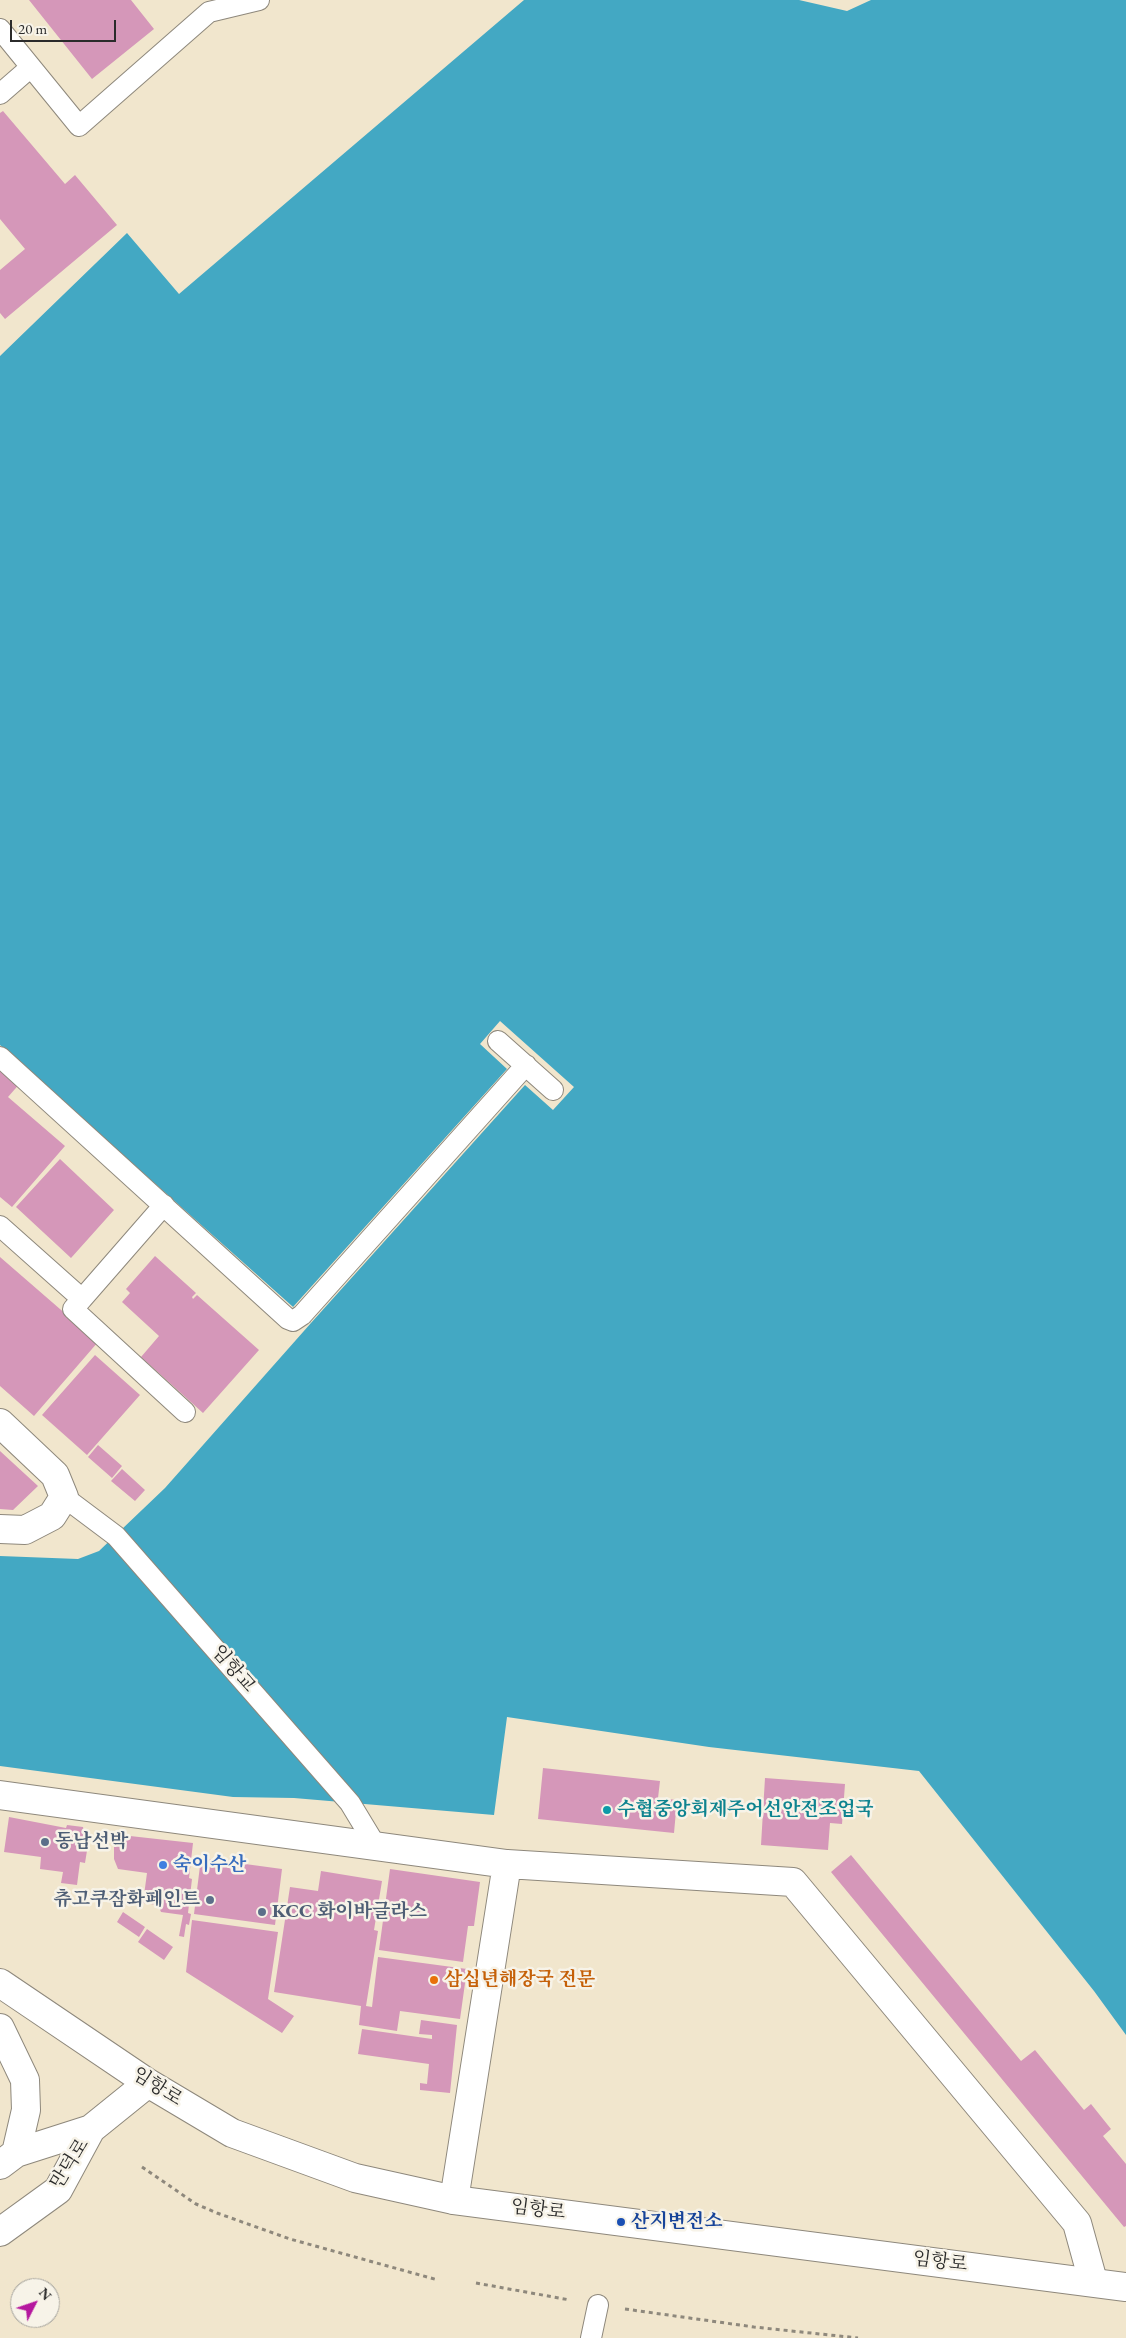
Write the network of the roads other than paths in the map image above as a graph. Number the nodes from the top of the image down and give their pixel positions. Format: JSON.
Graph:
{"nodes":[{"id":1,"x":260,"y":0,"type":"edge"},
{"id":2,"x":0,"y":29,"type":"edge"},
{"id":3,"x":31,"y":67,"type":"junction"},
{"id":4,"x":0,"y":94,"type":"edge"},
{"id":5,"x":498,"y":1041,"type":"dead end"},
{"id":6,"x":0,"y":1057,"type":"edge"},
{"id":7,"x":526,"y":1065,"type":"junction"},
{"id":8,"x":553,"y":1090,"type":"dead end"},
{"id":9,"x":164,"y":1205,"type":"junction"},
{"id":10,"x":0,"y":1226,"type":"edge"},
{"id":11,"x":82,"y":1298,"type":"junction"},
{"id":12,"x":185,"y":1412,"type":"dead end"},
{"id":13,"x":0,"y":1423,"type":"edge"},
{"id":14,"x":64,"y":1496,"type":"junction"},
{"id":15,"x":0,"y":1529,"type":"edge"},
{"id":16,"x":0,"y":1795,"type":"edge"},
{"id":17,"x":376,"y":1846,"type":"junction"},
{"id":18,"x":507,"y":1864,"type":"junction"},
{"id":19,"x":0,"y":1983,"type":"edge"},
{"id":20,"x":0,"y":2028,"type":"edge"},
{"id":21,"x":148,"y":2083,"type":"junction"},
{"id":22,"x":91,"y":2130,"type":"junction"},
{"id":23,"x":8,"y":2159,"type":"edge"},
{"id":24,"x":454,"y":2200,"type":"junction"},
{"id":25,"x":0,"y":2232,"type":"edge"},
{"id":26,"x":1093,"y":2281,"type":"junction"},
{"id":27,"x":1126,"y":2287,"type":"edge"},
{"id":28,"x":598,"y":2305,"type":"road end"},
{"id":29,"x":591,"y":2338,"type":"edge"}],
"edges":[{"from":1,"to":3,"type":"lane"},
{"from":2,"to":3,"type":"lane"},
{"from":3,"to":4,"type":"lane"},
{"from":5,"to":7,"type":"lane"},
{"from":6,"to":9,"type":"lane"},
{"from":7,"to":8,"type":"lane"},
{"from":7,"to":9,"type":"lane"},
{"from":9,"to":11,"type":"lane"},
{"from":10,"to":11,"type":"lane"},
{"from":11,"to":12,"type":"lane"},
{"from":13,"to":14,"type":"street"},
{"from":14,"to":15,"type":"street"},
{"from":14,"to":17,"type":"lane","name":"임항교"},
{"from":16,"to":17,"type":"street"},
{"from":17,"to":18,"type":"street"},
{"from":18,"to":24,"type":"street"},
{"from":18,"to":26,"type":"street"},
{"from":19,"to":21,"type":"street","name":"임항로"},
{"from":20,"to":23,"type":"street"},
{"from":21,"to":22,"type":"street","name":"만덕로"},
{"from":21,"to":24,"type":"street","name":"임항로"},
{"from":22,"to":23,"type":"street","name":"만덕로"},
{"from":22,"to":25,"type":"street","name":"만덕로"},
{"from":24,"to":26,"type":"street","name":"임항로"},
{"from":26,"to":27,"type":"street","name":"임항로"},
{"from":28,"to":29,"type":"lane"}]}
